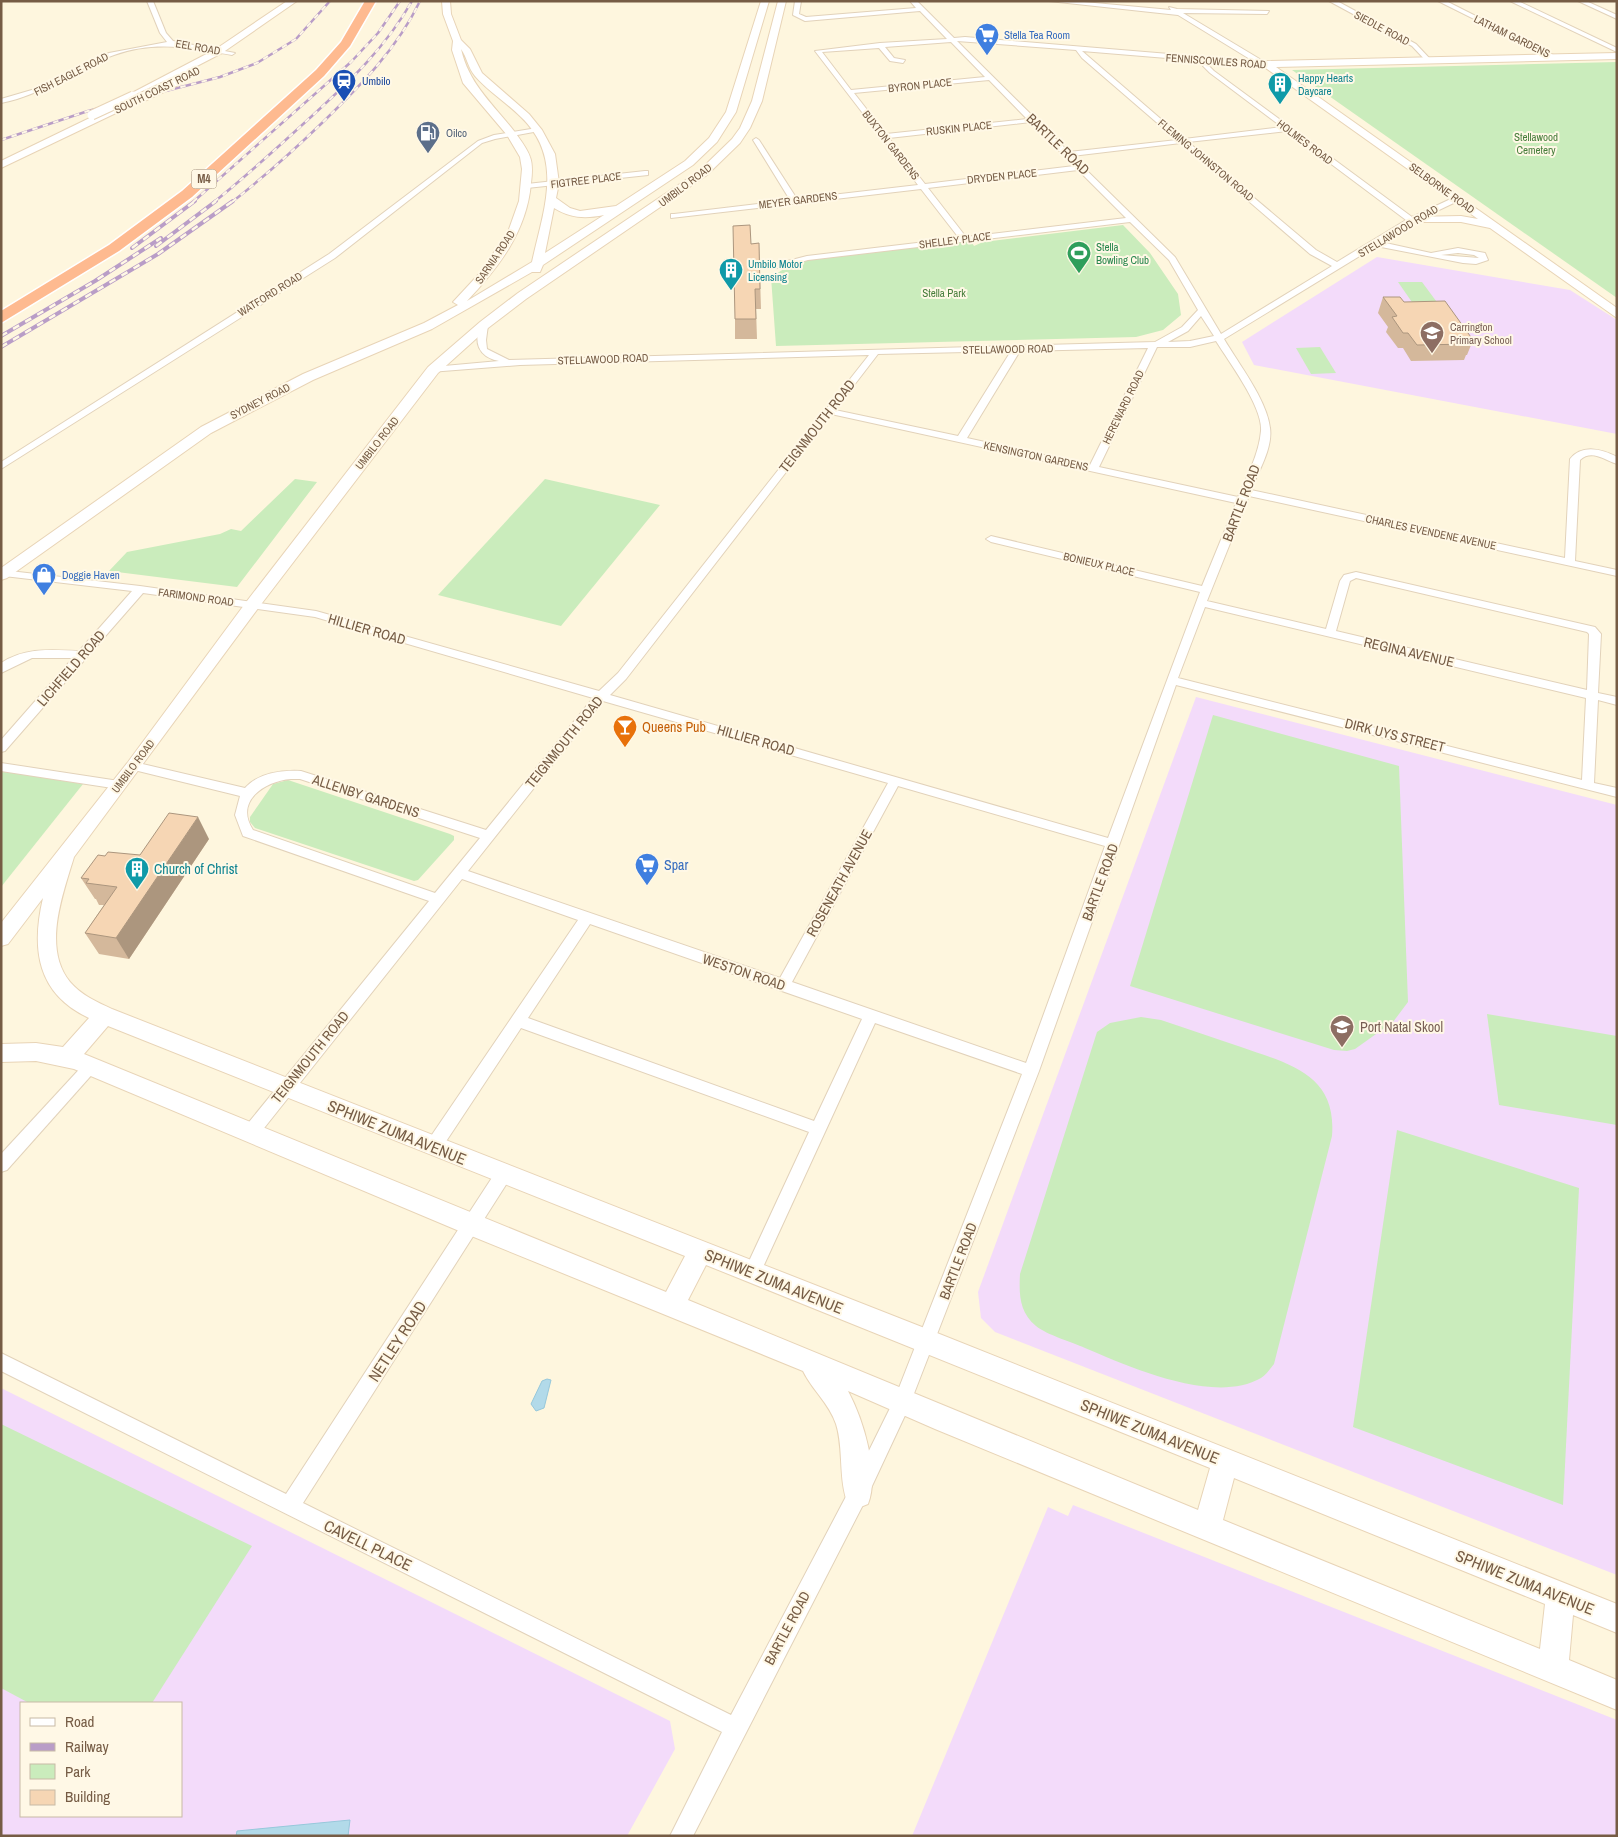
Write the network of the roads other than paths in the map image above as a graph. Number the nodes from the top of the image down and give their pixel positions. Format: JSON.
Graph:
{"nodes":[{"id":1,"x":150,"y":1,"type":"edge"},
{"id":2,"x":293,"y":1,"type":"edge"},
{"id":3,"x":304,"y":1,"type":"edge"},
{"id":4,"x":372,"y":1,"type":"edge"},
{"id":5,"x":446,"y":1,"type":"edge"},
{"id":6,"x":764,"y":1,"type":"edge"},
{"id":7,"x":782,"y":1,"type":"edge"},
{"id":8,"x":798,"y":1,"type":"edge"},
{"id":9,"x":914,"y":1,"type":"edge"},
{"id":10,"x":1052,"y":1,"type":"edge"},
{"id":11,"x":1161,"y":1,"type":"edge"},
{"id":12,"x":1332,"y":1,"type":"edge"},
{"id":13,"x":1441,"y":1,"type":"edge"},
{"id":14,"x":1513,"y":1,"type":"edge"},
{"id":15,"x":1581,"y":1,"type":"edge"},
{"id":16,"x":922,"y":9,"type":"junction"},
{"id":17,"x":1178,"y":12,"type":"junction"},
{"id":18,"x":1266,"y":12,"type":"dead end"},
{"id":19,"x":1617,"y":17,"type":"edge"},
{"id":20,"x":164,"y":35,"type":"joint"},
{"id":21,"x":951,"y":38,"type":"junction"},
{"id":22,"x":330,"y":41,"type":"dead end"},
{"id":23,"x":457,"y":41,"type":"junction"},
{"id":24,"x":171,"y":43,"type":"junction"},
{"id":25,"x":880,"y":45,"type":"junction"},
{"id":26,"x":1079,"y":49,"type":"junction"},
{"id":27,"x":1617,"y":50,"type":"edge"},
{"id":28,"x":219,"y":51,"type":"junction"},
{"id":29,"x":232,"y":52,"type":"junction"},
{"id":30,"x":818,"y":52,"type":"joint"},
{"id":31,"x":1617,"y":56,"type":"edge"},
{"id":32,"x":1556,"y":58,"type":"junction"},
{"id":33,"x":1206,"y":60,"type":"junction"},
{"id":34,"x":1429,"y":61,"type":"junction"},
{"id":35,"x":903,"y":62,"type":"dead end"},
{"id":36,"x":1265,"y":64,"type":"junction"},
{"id":37,"x":992,"y":78,"type":"junction"},
{"id":38,"x":849,"y":92,"type":"junction"},
{"id":39,"x":135,"y":98,"type":"junction"},
{"id":40,"x":1,"y":101,"type":"edge"},
{"id":41,"x":1034,"y":120,"type":"junction"},
{"id":42,"x":1287,"y":129,"type":"junction"},
{"id":43,"x":537,"y":130,"type":"junction"},
{"id":44,"x":511,"y":134,"type":"junction"},
{"id":45,"x":231,"y":135,"type":"dead end"},
{"id":46,"x":884,"y":136,"type":"junction"},
{"id":47,"x":756,"y":140,"type":"dead end"},
{"id":48,"x":1183,"y":141,"type":"junction"},
{"id":49,"x":1069,"y":154,"type":"junction"},
{"id":50,"x":1,"y":158,"type":"edge"},
{"id":51,"x":1,"y":165,"type":"edge"},
{"id":52,"x":1082,"y":167,"type":"junction"},
{"id":53,"x":645,"y":173,"type":"dead end"},
{"id":54,"x":554,"y":183,"type":"junction"},
{"id":55,"x":923,"y":185,"type":"junction"},
{"id":56,"x":527,"y":186,"type":"junction"},
{"id":57,"x":551,"y":199,"type":"junction"},
{"id":58,"x":1458,"y":199,"type":"junction"},
{"id":59,"x":794,"y":201,"type":"junction"},
{"id":60,"x":624,"y":206,"type":"junction"},
{"id":61,"x":674,"y":216,"type":"dead end"},
{"id":62,"x":1133,"y":219,"type":"junction"},
{"id":63,"x":1411,"y":220,"type":"junction"},
{"id":64,"x":1500,"y":229,"type":"junction"},
{"id":65,"x":964,"y":238,"type":"junction"},
{"id":66,"x":1375,"y":243,"type":"junction"},
{"id":67,"x":79,"y":254,"type":"dead end"},
{"id":68,"x":1434,"y":255,"type":"junction"},
{"id":69,"x":540,"y":262,"type":"junction"},
{"id":70,"x":779,"y":266,"type":"dead end"},
{"id":71,"x":1338,"y":266,"type":"junction"},
{"id":72,"x":522,"y":296,"type":"junction"},
{"id":73,"x":1,"y":302,"type":"edge"},
{"id":74,"x":1202,"y":310,"type":"junction"},
{"id":75,"x":1617,"y":314,"type":"edge"},
{"id":76,"x":1,"y":318,"type":"edge"},
{"id":77,"x":484,"y":325,"type":"junction"},
{"id":78,"x":428,"y":326,"type":"junction"},
{"id":79,"x":1219,"y":338,"type":"junction"},
{"id":80,"x":1153,"y":346,"type":"junction"},
{"id":81,"x":1016,"y":350,"type":"junction"},
{"id":82,"x":876,"y":351,"type":"junction"},
{"id":83,"x":520,"y":362,"type":"junction"},
{"id":84,"x":434,"y":370,"type":"junction"},
{"id":85,"x":829,"y":411,"type":"junction"},
{"id":86,"x":960,"y":440,"type":"junction"},
{"id":87,"x":1617,"y":460,"type":"edge"},
{"id":88,"x":1,"y":466,"type":"edge"},
{"id":89,"x":1093,"y":469,"type":"junction"},
{"id":90,"x":1244,"y":497,"type":"junction"},
{"id":91,"x":991,"y":539,"type":"dead end"},
{"id":92,"x":1570,"y":562,"type":"junction"},
{"id":93,"x":1617,"y":572,"type":"edge"},
{"id":94,"x":3,"y":574,"type":"edge"},
{"id":95,"x":140,"y":589,"type":"junction"},
{"id":96,"x":1205,"y":596,"type":"junction"},
{"id":97,"x":253,"y":604,"type":"junction"},
{"id":98,"x":1330,"y":633,"type":"junction"},
{"id":99,"x":83,"y":655,"type":"junction"},
{"id":100,"x":1,"y":669,"type":"edge"},
{"id":101,"x":1173,"y":680,"type":"junction"},
{"id":102,"x":1592,"y":695,"type":"junction"},
{"id":103,"x":600,"y":696,"type":"junction"},
{"id":104,"x":1617,"y":701,"type":"edge"},
{"id":105,"x":1,"y":748,"type":"edge"},
{"id":106,"x":134,"y":766,"type":"junction"},
{"id":107,"x":1,"y":767,"type":"edge"},
{"id":108,"x":895,"y":781,"type":"junction"},
{"id":109,"x":119,"y":785,"type":"junction"},
{"id":110,"x":1588,"y":786,"type":"junction"},
{"id":111,"x":246,"y":793,"type":"junction"},
{"id":112,"x":1617,"y":793,"type":"edge"},
{"id":113,"x":488,"y":836,"type":"junction"},
{"id":114,"x":1114,"y":844,"type":"junction"},
{"id":115,"x":65,"y":856,"type":"junction"},
{"id":116,"x":458,"y":873,"type":"junction"},
{"id":117,"x":438,"y":899,"type":"junction"},
{"id":118,"x":587,"y":918,"type":"junction"},
{"id":119,"x":3,"y":934,"type":"edge"},
{"id":120,"x":783,"y":986,"type":"junction"},
{"id":121,"x":104,"y":1015,"type":"junction"},
{"id":122,"x":871,"y":1016,"type":"junction"},
{"id":123,"x":517,"y":1020,"type":"junction"},
{"id":124,"x":1,"y":1053,"type":"edge"},
{"id":125,"x":79,"y":1061,"type":"junction"},
{"id":126,"x":1030,"y":1071,"type":"junction"},
{"id":127,"x":287,"y":1086,"type":"junction"},
{"id":128,"x":819,"y":1129,"type":"junction"},
{"id":129,"x":251,"y":1132,"type":"junction"},
{"id":130,"x":433,"y":1147,"type":"junction"},
{"id":131,"x":1,"y":1165,"type":"edge"},
{"id":132,"x":503,"y":1175,"type":"junction"},
{"id":133,"x":472,"y":1225,"type":"junction"},
{"id":134,"x":700,"y":1252,"type":"junction"},
{"id":135,"x":752,"y":1272,"type":"junction"},
{"id":136,"x":672,"y":1306,"type":"junction"},
{"id":137,"x":926,"y":1342,"type":"junction"},
{"id":138,"x":1,"y":1362,"type":"edge"},
{"id":139,"x":811,"y":1362,"type":"junction"},
{"id":140,"x":902,"y":1403,"type":"junction"},
{"id":141,"x":1225,"y":1462,"type":"junction"},
{"id":142,"x":858,"y":1494,"type":"junction"},
{"id":143,"x":290,"y":1506,"type":"junction"},
{"id":144,"x":1207,"y":1527,"type":"junction"},
{"id":145,"x":1560,"y":1596,"type":"junction"},
{"id":146,"x":1617,"y":1619,"type":"edge"},
{"id":147,"x":1553,"y":1669,"type":"junction"},
{"id":148,"x":1617,"y":1695,"type":"edge"},
{"id":149,"x":735,"y":1728,"type":"junction"},
{"id":150,"x":681,"y":1836,"type":"edge"}],
"edges":[{"from":1,"to":20,"type":"street","name":"EEL ROAD"},
{"from":2,"to":28,"type":"main road","name":"SOUTH COAST ROAD"},
{"from":3,"to":29,"type":"main road","name":"SOUTH COAST ROAD"},
{"from":4,"to":76,"type":"highway","number":"M4"},
{"from":5,"to":23,"type":"main road","name":"SARNIA ROAD"},
{"from":6,"to":60,"type":"main road","name":"UMBILO ROAD"},
{"from":7,"to":72,"type":"main road","name":"UMBILO ROAD"},
{"from":8,"to":16,"type":"street"},
{"from":9,"to":16,"type":"street","name":"BARTLE ROAD"},
{"from":10,"to":17,"type":"street"},
{"from":11,"to":17,"type":"street"},
{"from":12,"to":34,"type":"street","name":"SIEDLE ROAD"},
{"from":13,"to":32,"type":"street","name":"LATHAM GARDENS"},
{"from":14,"to":27,"type":"street"},
{"from":15,"to":19,"type":"street"},
{"from":16,"to":21,"type":"street","name":"BARTLE ROAD"},
{"from":17,"to":18,"type":"street"},
{"from":17,"to":36,"type":"street"},
{"from":20,"to":24,"type":"street","name":"EEL ROAD"},
{"from":21,"to":25,"type":"street","name":"FENNISCOWLES ROAD"},
{"from":21,"to":26,"type":"street","name":"FENNISCOWLES ROAD"},
{"from":21,"to":37,"type":"street","name":"BARTLE ROAD"},
{"from":22,"to":45,"type":"highway"},
{"from":23,"to":43,"type":"main road","name":"SARNIA ROAD"},
{"from":23,"to":44,"type":"main road","name":"SARNIA ROAD"},
{"from":24,"to":28,"type":"street","name":"EEL ROAD"},
{"from":24,"to":40,"type":"street","name":"FISH EAGLE ROAD"},
{"from":25,"to":30,"type":"street","name":"FENNISCOWLES ROAD"},
{"from":25,"to":35,"type":"street"},
{"from":26,"to":33,"type":"street","name":"FENNISCOWLES ROAD"},
{"from":26,"to":48,"type":"street","name":"FLEMING JOHNSTON ROAD"},
{"from":28,"to":29,"type":"street","name":"EEL ROAD"},
{"from":28,"to":39,"type":"main road","name":"SOUTH COAST ROAD"},
{"from":29,"to":39,"type":"main road","name":"SOUTH COAST ROAD","bridge":true},
{"from":30,"to":38,"type":"street","name":"BUXTON GARDENS"},
{"from":31,"to":32,"type":"main road","name":"FENNISCOWLES ROAD"},
{"from":32,"to":34,"type":"main road","name":"FENNISCOWLES ROAD"},
{"from":33,"to":36,"type":"street","name":"FENNISCOWLES ROAD"},
{"from":33,"to":42,"type":"street","name":"HOLMES ROAD"},
{"from":34,"to":36,"type":"main road","name":"FENNISCOWLES ROAD"},
{"from":36,"to":58,"type":"main road","name":"SELBORNE ROAD"},
{"from":37,"to":38,"type":"street","name":"BYRON PLACE"},
{"from":37,"to":41,"type":"street","name":"BARTLE ROAD"},
{"from":38,"to":46,"type":"street","name":"BUXTON GARDENS"},
{"from":39,"to":50,"type":"main road","name":"SOUTH COAST ROAD","bridge":true},
{"from":39,"to":51,"type":"main road","name":"SOUTH COAST ROAD"},
{"from":41,"to":46,"type":"street","name":"RUSKIN PLACE"},
{"from":41,"to":49,"type":"street","name":"BARTLE ROAD"},
{"from":42,"to":48,"type":"street"},
{"from":42,"to":63,"type":"street","name":"HOLMES ROAD"},
{"from":43,"to":44,"type":"street","name":"WATFORD ROAD"},
{"from":43,"to":54,"type":"main road","name":"SARNIA ROAD"},
{"from":44,"to":56,"type":"main road","name":"SARNIA ROAD"},
{"from":44,"to":88,"type":"street","name":"WATFORD ROAD"},
{"from":46,"to":55,"type":"street","name":"BUXTON GARDENS"},
{"from":47,"to":59,"type":"street"},
{"from":48,"to":49,"type":"street"},
{"from":48,"to":71,"type":"street","name":"FLEMING JOHNSTON ROAD"},
{"from":49,"to":52,"type":"street","name":"BARTLE ROAD"},
{"from":52,"to":55,"type":"street","name":"DRYDEN PLACE"},
{"from":52,"to":62,"type":"street","name":"BARTLE ROAD"},
{"from":53,"to":54,"type":"street","name":"FIGTREE PLACE"},
{"from":54,"to":56,"type":"street","name":"FIGTREE PLACE"},
{"from":54,"to":57,"type":"main road","name":"SARNIA ROAD"},
{"from":55,"to":59,"type":"street","name":"MEYER GARDENS"},
{"from":55,"to":65,"type":"street","name":"BUXTON GARDENS"},
{"from":56,"to":78,"type":"main road","name":"SARNIA ROAD"},
{"from":57,"to":60,"type":"main road"},
{"from":57,"to":69,"type":"main road","name":"SARNIA ROAD"},
{"from":58,"to":63,"type":"street","name":"STELLAWOOD ROAD"},
{"from":58,"to":64,"type":"main road","name":"SELBORNE ROAD"},
{"from":59,"to":61,"type":"street","name":"MEYER GARDENS"},
{"from":60,"to":69,"type":"main road","name":"UMBILO ROAD"},
{"from":62,"to":65,"type":"street","name":"SHELLEY PLACE"},
{"from":62,"to":74,"type":"street","name":"BARTLE ROAD"},
{"from":63,"to":64,"type":"main road"},
{"from":63,"to":66,"type":"street","name":"STELLAWOOD ROAD"},
{"from":64,"to":75,"type":"main road","name":"SELBORNE ROAD"},
{"from":65,"to":70,"type":"street","name":"SHELLEY PLACE"},
{"from":66,"to":68,"type":"street"},
{"from":66,"to":71,"type":"street","name":"STELLAWOOD ROAD"},
{"from":67,"to":73,"type":"highway"},
{"from":68,"to":68,"type":"street"},
{"from":69,"to":72,"type":"main road","name":"SARNIA ROAD"},
{"from":69,"to":78,"type":"main road","name":"SYDNEY ROAD"},
{"from":71,"to":79,"type":"street","name":"STELLAWOOD ROAD"},
{"from":72,"to":77,"type":"main road","name":"UMBILO ROAD"},
{"from":74,"to":79,"type":"street","name":"BARTLE ROAD"},
{"from":74,"to":80,"type":"street"},
{"from":77,"to":83,"type":"street","name":"STELLAWOOD ROAD"},
{"from":77,"to":84,"type":"main road","name":"UMBILO ROAD"},
{"from":78,"to":94,"type":"main road","name":"SYDNEY ROAD"},
{"from":79,"to":80,"type":"street","name":"STELLAWOOD ROAD"},
{"from":79,"to":90,"type":"street","name":"BARTLE ROAD"},
{"from":80,"to":81,"type":"street","name":"STELLAWOOD ROAD"},
{"from":80,"to":89,"type":"street","name":"HEREWARD ROAD"},
{"from":81,"to":82,"type":"street","name":"STELLAWOOD ROAD"},
{"from":81,"to":86,"type":"street"},
{"from":82,"to":83,"type":"street","name":"STELLAWOOD ROAD"},
{"from":82,"to":85,"type":"street","name":"TEIGNMOUTH ROAD"},
{"from":83,"to":84,"type":"street","name":"STELLAWOOD ROAD"},
{"from":84,"to":97,"type":"main road","name":"UMBILO ROAD"},
{"from":85,"to":86,"type":"street","name":"KENSINGTON GARDENS"},
{"from":85,"to":103,"type":"street","name":"TEIGNMOUTH ROAD"},
{"from":86,"to":89,"type":"street","name":"KENSINGTON GARDENS"},
{"from":87,"to":92,"type":"street"},
{"from":89,"to":90,"type":"street","name":"KENSINGTON GARDENS"},
{"from":90,"to":92,"type":"street","name":"CHARLES EVENDENE AVENUE"},
{"from":90,"to":96,"type":"street","name":"BARTLE ROAD"},
{"from":91,"to":96,"type":"street","name":"BONIEUX PLACE"},
{"from":92,"to":93,"type":"street","name":"CHARLES EVENDENE AVENUE"},
{"from":94,"to":95,"type":"street","name":"FARIMOND ROAD"},
{"from":95,"to":97,"type":"street","name":"FARIMOND ROAD"},
{"from":95,"to":99,"type":"street","name":"LICHFIELD ROAD"},
{"from":96,"to":98,"type":"street","name":"REGINA AVENUE"},
{"from":96,"to":101,"type":"street","name":"BARTLE ROAD"},
{"from":97,"to":103,"type":"street","name":"HILLIER ROAD"},
{"from":97,"to":106,"type":"main road","name":"UMBILO ROAD"},
{"from":98,"to":102,"type":"street","name":"REGINA AVENUE"},
{"from":98,"to":102,"type":"street"},
{"from":99,"to":100,"type":"street"},
{"from":99,"to":105,"type":"street","name":"LICHFIELD ROAD"},
{"from":101,"to":110,"type":"street","name":"DIRK UYS STREET"},
{"from":101,"to":114,"type":"street","name":"BARTLE ROAD"},
{"from":102,"to":104,"type":"street","name":"REGINA AVENUE"},
{"from":102,"to":110,"type":"street"},
{"from":103,"to":108,"type":"street","name":"HILLIER ROAD"},
{"from":103,"to":113,"type":"street","name":"TEIGNMOUTH ROAD"},
{"from":106,"to":109,"type":"main road","name":"UMBILO ROAD"},
{"from":106,"to":111,"type":"street"},
{"from":107,"to":109,"type":"street"},
{"from":108,"to":114,"type":"street","name":"HILLIER ROAD"},
{"from":108,"to":120,"type":"street","name":"ROSENEATH AVENUE"},
{"from":109,"to":115,"type":"main road","name":"UMBILO ROAD"},
{"from":110,"to":112,"type":"street","name":"DIRK UYS STREET"},
{"from":111,"to":113,"type":"street","name":"ALLENBY GARDENS"},
{"from":111,"to":117,"type":"street"},
{"from":113,"to":116,"type":"street","name":"TEIGNMOUTH ROAD"},
{"from":114,"to":126,"type":"street","name":"BARTLE ROAD"},
{"from":115,"to":119,"type":"main road","name":"UMBILO ROAD"},
{"from":115,"to":121,"type":"main road","name":"SPHIWE ZUMA AVENUE"},
{"from":116,"to":117,"type":"street","name":"TEIGNMOUTH ROAD"},
{"from":116,"to":118,"type":"street","name":"WESTON ROAD"},
{"from":117,"to":127,"type":"street","name":"TEIGNMOUTH ROAD"},
{"from":118,"to":120,"type":"street","name":"WESTON ROAD"},
{"from":118,"to":123,"type":"street"},
{"from":120,"to":122,"type":"street","name":"WESTON ROAD"},
{"from":121,"to":125,"type":"main road"},
{"from":121,"to":127,"type":"main road","name":"SPHIWE ZUMA AVENUE"},
{"from":122,"to":126,"type":"street","name":"WESTON ROAD"},
{"from":122,"to":128,"type":"street"},
{"from":123,"to":128,"type":"street"},
{"from":123,"to":130,"type":"street"},
{"from":124,"to":125,"type":"main road"},
{"from":125,"to":129,"type":"main road"},
{"from":125,"to":131,"type":"street"},
{"from":126,"to":137,"type":"street","name":"BARTLE ROAD"},
{"from":127,"to":129,"type":"street","name":"TEIGNMOUTH ROAD"},
{"from":127,"to":130,"type":"main road","name":"SPHIWE ZUMA AVENUE"},
{"from":128,"to":135,"type":"street"},
{"from":129,"to":133,"type":"main road"},
{"from":130,"to":132,"type":"main road","name":"SPHIWE ZUMA AVENUE"},
{"from":132,"to":133,"type":"street","name":"NETLEY ROAD"},
{"from":132,"to":134,"type":"main road","name":"SPHIWE ZUMA AVENUE"},
{"from":133,"to":136,"type":"main road"},
{"from":133,"to":143,"type":"street","name":"NETLEY ROAD"},
{"from":134,"to":135,"type":"main road","name":"SPHIWE ZUMA AVENUE"},
{"from":134,"to":136,"type":"main road"},
{"from":135,"to":137,"type":"main road","name":"SPHIWE ZUMA AVENUE"},
{"from":136,"to":139,"type":"main road"},
{"from":137,"to":140,"type":"street","name":"BARTLE ROAD"},
{"from":137,"to":141,"type":"main road","name":"SPHIWE ZUMA AVENUE"},
{"from":138,"to":143,"type":"street","name":"CAVELL PLACE"},
{"from":139,"to":140,"type":"main road"},
{"from":139,"to":142,"type":"main road"},
{"from":140,"to":142,"type":"street","name":"BARTLE ROAD"},
{"from":140,"to":144,"type":"main road"},
{"from":141,"to":144,"type":"main road"},
{"from":141,"to":145,"type":"main road","name":"SPHIWE ZUMA AVENUE"},
{"from":142,"to":149,"type":"street","name":"BARTLE ROAD"},
{"from":143,"to":149,"type":"street","name":"CAVELL PLACE"},
{"from":144,"to":147,"type":"main road"},
{"from":145,"to":146,"type":"main road","name":"SPHIWE ZUMA AVENUE"},
{"from":145,"to":147,"type":"main road"},
{"from":147,"to":148,"type":"main road"},
{"from":149,"to":150,"type":"street","name":"BARTLE ROAD"}]}
